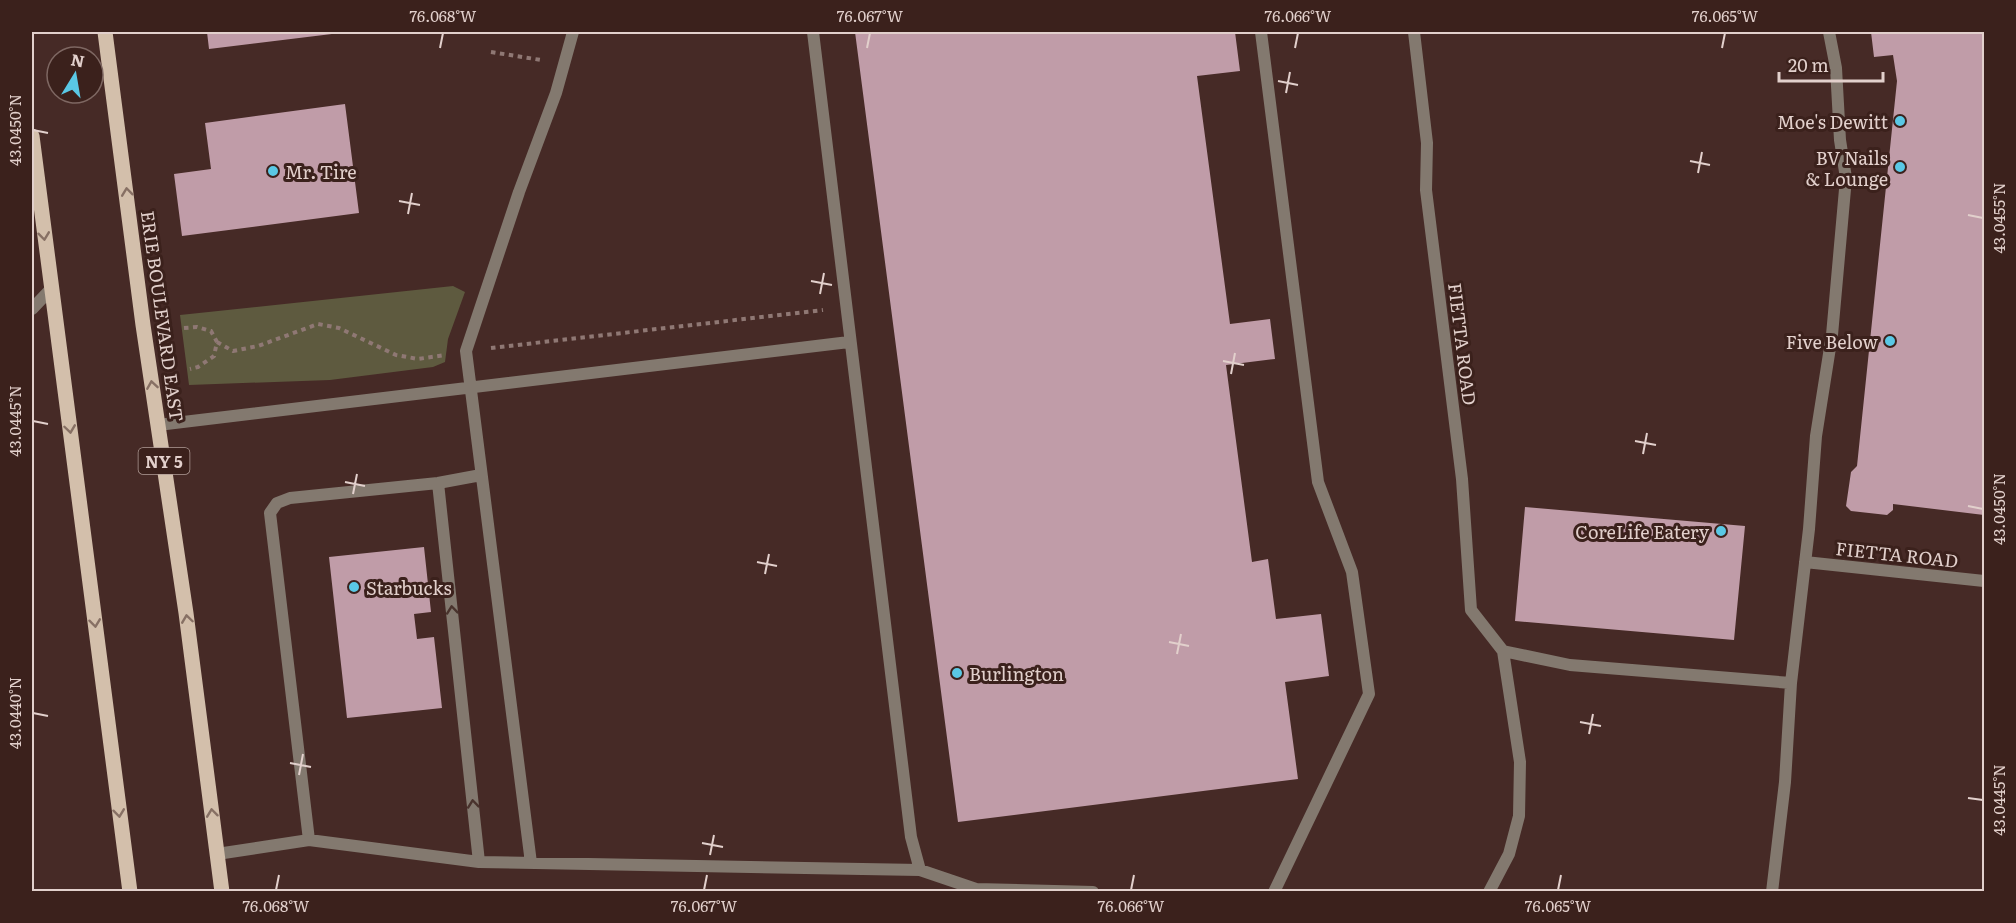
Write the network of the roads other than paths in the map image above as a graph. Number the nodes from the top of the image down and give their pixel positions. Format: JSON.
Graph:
{"nodes":[{"id":1,"x":105,"y":32,"type":"edge"},
{"id":2,"x":573,"y":32,"type":"edge"},
{"id":3,"x":813,"y":32,"type":"edge"},
{"id":4,"x":1261,"y":32,"type":"edge"},
{"id":5,"x":1414,"y":32,"type":"edge"},
{"id":6,"x":1829,"y":32,"type":"edge"},
{"id":7,"x":32,"y":136,"type":"edge"},
{"id":8,"x":51,"y":289,"type":"junction"},
{"id":9,"x":32,"y":309,"type":"edge"},
{"id":10,"x":849,"y":342,"type":"junction"},
{"id":11,"x":471,"y":388,"type":"junction"},
{"id":12,"x":158,"y":425,"type":"junction"},
{"id":13,"x":481,"y":475,"type":"junction"},
{"id":14,"x":438,"y":483,"type":"junction"},
{"id":15,"x":1805,"y":562,"type":"junction"},
{"id":16,"x":1984,"y":581,"type":"edge"},
{"id":17,"x":1503,"y":651,"type":"junction"},
{"id":18,"x":1791,"y":683,"type":"junction"},
{"id":19,"x":309,"y":840,"type":"junction"},
{"id":20,"x":217,"y":854,"type":"junction"},
{"id":21,"x":479,"y":862,"type":"junction"},
{"id":22,"x":531,"y":863,"type":"junction"},
{"id":23,"x":920,"y":870,"type":"junction"},
{"id":24,"x":130,"y":891,"type":"edge"},
{"id":25,"x":222,"y":891,"type":"edge"},
{"id":26,"x":1093,"y":891,"type":"edge"},
{"id":27,"x":1274,"y":891,"type":"edge"},
{"id":28,"x":1489,"y":891,"type":"edge"},
{"id":29,"x":1772,"y":891,"type":"edge"}],
"edges":[{"from":12,"to":1,"type":"main road","name":"ERIE BOULEVARD EAST","number":"NY 5","one_way":true},
{"from":2,"to":11,"type":"lane"},
{"from":3,"to":10,"type":"lane"},
{"from":4,"to":27,"type":"lane"},
{"from":5,"to":17,"type":"lane","name":"FIETTA ROAD"},
{"from":6,"to":15,"type":"lane"},
{"from":7,"to":8,"type":"main road","one_way":true},
{"from":8,"to":9,"type":"lane"},
{"from":8,"to":24,"type":"main road","one_way":true},
{"from":10,"to":11,"type":"lane"},
{"from":10,"to":23,"type":"lane"},
{"from":11,"to":12,"type":"lane"},
{"from":11,"to":13,"type":"lane"},
{"from":20,"to":12,"type":"main road","name":"ERIE BOULEVARD EAST","number":"NY 5","one_way":true},
{"from":13,"to":14,"type":"lane"},
{"from":13,"to":22,"type":"lane"},
{"from":14,"to":19,"type":"lane"},
{"from":21,"to":14,"type":"lane","one_way":true},
{"from":15,"to":16,"type":"lane","name":"FIETTA ROAD"},
{"from":15,"to":18,"type":"lane"},
{"from":17,"to":18,"type":"lane"},
{"from":17,"to":28,"type":"lane"},
{"from":18,"to":29,"type":"lane"},
{"from":19,"to":20,"type":"lane"},
{"from":19,"to":21,"type":"lane"},
{"from":20,"to":25,"type":"main road","name":"ERIE BOULEVARD EAST","number":"NY 5"},
{"from":21,"to":22,"type":"lane"},
{"from":22,"to":23,"type":"lane"},
{"from":23,"to":26,"type":"lane"}]}
